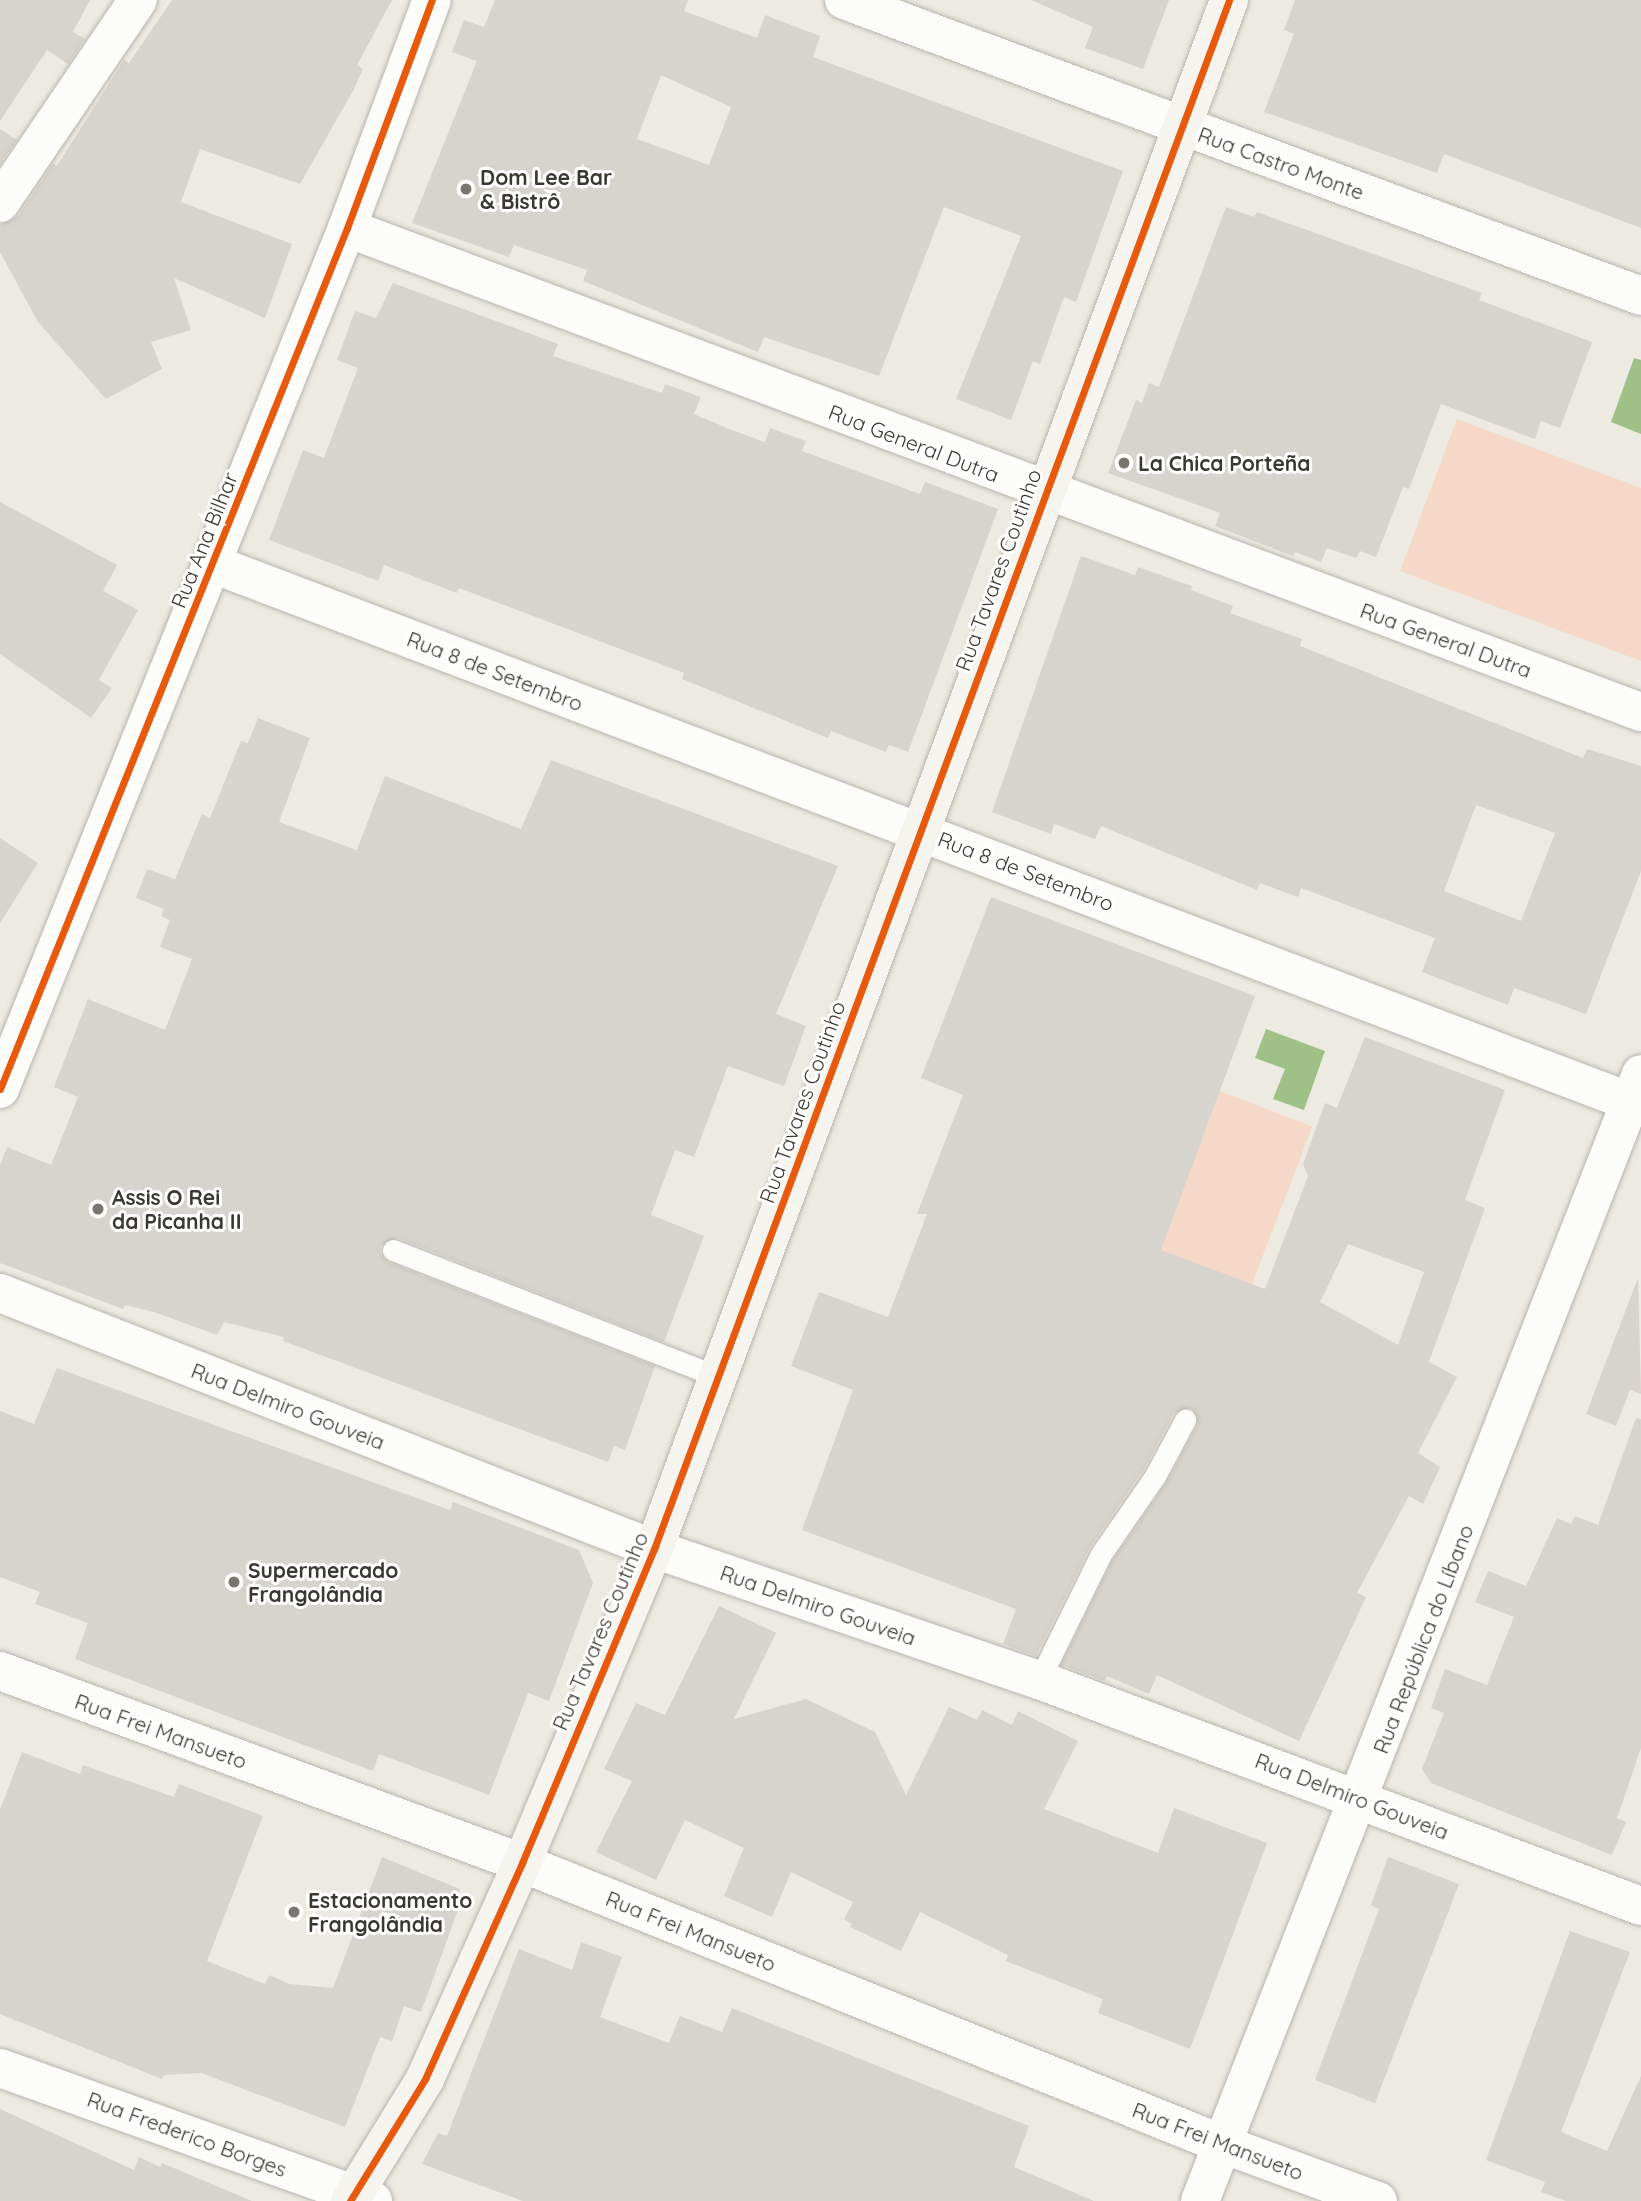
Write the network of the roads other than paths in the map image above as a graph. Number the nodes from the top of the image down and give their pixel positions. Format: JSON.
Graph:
{"nodes":[{"id":1,"x":138,"y":0,"type":"edge"},
{"id":2,"x":432,"y":0,"type":"edge"},
{"id":3,"x":844,"y":0,"type":"edge"},
{"id":4,"x":1229,"y":0,"type":"edge"},
{"id":5,"x":1181,"y":127,"type":"junction"},
{"id":6,"x":0,"y":203,"type":"edge"},
{"id":7,"x":347,"y":228,"type":"junction"},
{"id":8,"x":1641,"y":296,"type":"edge"},
{"id":9,"x":1045,"y":492,"type":"junction"},
{"id":10,"x":213,"y":564,"type":"junction"},
{"id":11,"x":1641,"y":712,"type":"edge"},
{"id":12,"x":922,"y":831,"type":"junction"},
{"id":13,"x":0,"y":1089,"type":"edge"},
{"id":14,"x":1638,"y":1094,"type":"edge"},
{"id":15,"x":393,"y":1250,"type":"dead end"},
{"id":16,"x":0,"y":1293,"type":"edge"},
{"id":17,"x":718,"y":1377,"type":"junction"},
{"id":18,"x":1185,"y":1420,"type":"dead end"},
{"id":19,"x":654,"y":1549,"type":"junction"},
{"id":20,"x":0,"y":1671,"type":"edge"},
{"id":21,"x":1039,"y":1680,"type":"junction"},
{"id":22,"x":1361,"y":1798,"type":"junction"},
{"id":23,"x":522,"y":1863,"type":"junction"},
{"id":24,"x":1641,"y":1906,"type":"edge"},
{"id":25,"x":0,"y":2068,"type":"edge"},
{"id":26,"x":1222,"y":2144,"type":"junction"},
{"id":27,"x":359,"y":2199,"type":"edge"},
{"id":28,"x":1200,"y":2201,"type":"edge"},
{"id":29,"x":1378,"y":2201,"type":"edge"}],
"edges":[{"from":1,"to":6,"type":"street"},
{"from":2,"to":7,"type":"street","name":"Rua Ana Bilhar"},
{"from":3,"to":5,"type":"street","name":"Rua Castro Monte"},
{"from":4,"to":5,"type":"street","name":"Rua Tavares Coutinho"},
{"from":5,"to":8,"type":"street","name":"Rua Castro Monte"},
{"from":5,"to":9,"type":"street","name":"Rua Tavares Coutinho"},
{"from":7,"to":9,"type":"street","name":"Rua General Dutra"},
{"from":7,"to":10,"type":"street","name":"Rua Ana Bilhar"},
{"from":9,"to":11,"type":"street","name":"Rua General Dutra"},
{"from":9,"to":12,"type":"street","name":"Rua Tavares Coutinho"},
{"from":10,"to":12,"type":"street","name":"Rua 8 de Setembro"},
{"from":10,"to":13,"type":"street","name":"Rua Ana Bilhar"},
{"from":12,"to":14,"type":"street","name":"Rua 8 de Setembro"},
{"from":12,"to":17,"type":"street","name":"Rua Tavares Coutinho"},
{"from":14,"to":22,"type":"street","name":"Rua República do Líbano"},
{"from":15,"to":17,"type":"lane"},
{"from":16,"to":19,"type":"street","name":"Rua Delmiro Gouveia"},
{"from":17,"to":19,"type":"street","name":"Rua Tavares Coutinho"},
{"from":18,"to":21,"type":"lane"},
{"from":19,"to":21,"type":"street","name":"Rua Delmiro Gouveia"},
{"from":19,"to":23,"type":"street","name":"Rua Tavares Coutinho"},
{"from":20,"to":23,"type":"street","name":"Rua Frei Mansueto"},
{"from":21,"to":22,"type":"street","name":"Rua Delmiro Gouveia"},
{"from":22,"to":24,"type":"street","name":"Rua Delmiro Gouveia"},
{"from":22,"to":26,"type":"street","name":"Rua República do Líbano"},
{"from":23,"to":26,"type":"street","name":"Rua Frei Mansueto"},
{"from":23,"to":27,"type":"street","name":"Rua Tavares Coutinho"},
{"from":25,"to":27,"type":"street","name":"Rua Frederico Borges"},
{"from":26,"to":28,"type":"street","name":"Rua República do Líbano"},
{"from":26,"to":29,"type":"street","name":"Rua Frei Mansueto"}]}
